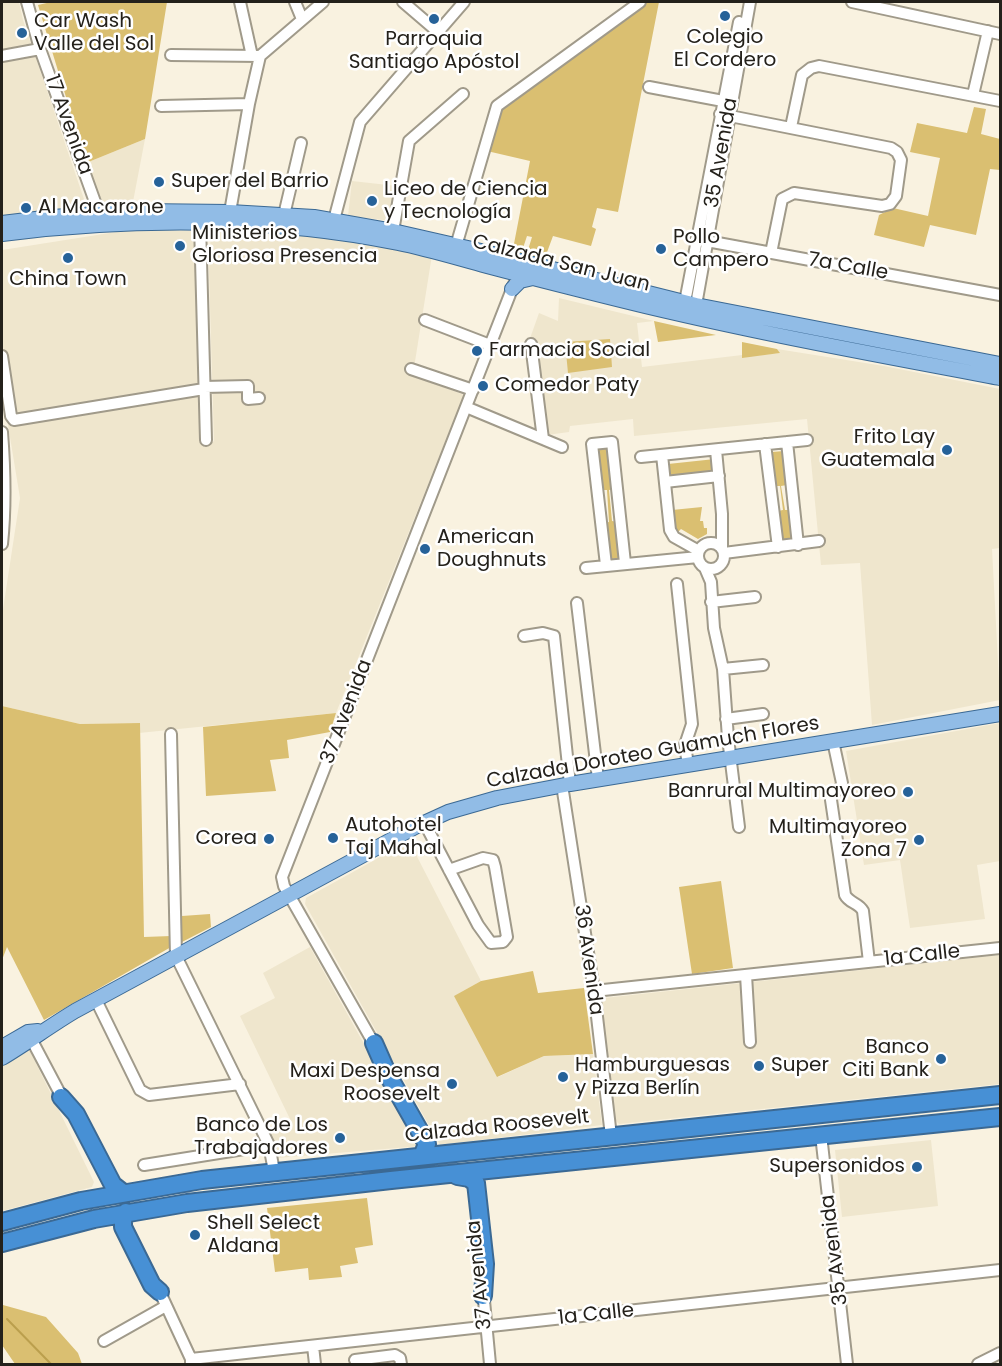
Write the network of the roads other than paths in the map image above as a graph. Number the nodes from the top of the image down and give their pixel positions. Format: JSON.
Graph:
{"nodes":[{"id":1,"x":27,"y":2,"type":"edge"},
{"id":2,"x":240,"y":2,"type":"edge"},
{"id":3,"x":295,"y":2,"type":"edge"},
{"id":4,"x":323,"y":2,"type":"edge"},
{"id":5,"x":403,"y":2,"type":"edge"},
{"id":6,"x":464,"y":2,"type":"edge"},
{"id":7,"x":640,"y":2,"type":"edge"},
{"id":8,"x":743,"y":2,"type":"edge"},
{"id":9,"x":750,"y":2,"type":"edge"},
{"id":10,"x":852,"y":2,"type":"edge"},
{"id":11,"x":302,"y":19,"type":"junction"},
{"id":12,"x":438,"y":32,"type":"junction"},
{"id":13,"x":988,"y":32,"type":"junction"},
{"id":14,"x":1000,"y":34,"type":"edge"},
{"id":15,"x":40,"y":49,"type":"junction"},
{"id":16,"x":171,"y":55,"type":"dead end"},
{"id":17,"x":2,"y":56,"type":"edge"},
{"id":18,"x":256,"y":56,"type":"junction"},
{"id":19,"x":649,"y":87,"type":"dead end"},
{"id":20,"x":463,"y":94,"type":"dead end"},
{"id":21,"x":973,"y":95,"type":"junction"},
{"id":22,"x":723,"y":101,"type":"junction"},
{"id":23,"x":1000,"y":101,"type":"edge"},
{"id":24,"x":249,"y":104,"type":"junction"},
{"id":25,"x":161,"y":106,"type":"dead end"},
{"id":26,"x":725,"y":115,"type":"junction"},
{"id":27,"x":791,"y":127,"type":"junction"},
{"id":28,"x":301,"y":142,"type":"dead end"},
{"id":29,"x":230,"y":212,"type":"junction"},
{"id":30,"x":99,"y":213,"type":"junction"},
{"id":31,"x":284,"y":214,"type":"junction"},
{"id":32,"x":334,"y":220,"type":"junction"},
{"id":33,"x":2,"y":223,"type":"edge"},
{"id":34,"x":201,"y":224,"type":"junction"},
{"id":35,"x":393,"y":231,"type":"junction"},
{"id":36,"x":2,"y":234,"type":"edge"},
{"id":37,"x":701,"y":240,"type":"junction"},
{"id":38,"x":456,"y":246,"type":"junction"},
{"id":39,"x":771,"y":253,"type":"junction"},
{"id":40,"x":520,"y":268,"type":"junction"},
{"id":41,"x":534,"y":277,"type":"junction"},
{"id":42,"x":512,"y":289,"type":"junction"},
{"id":43,"x":1000,"y":295,"type":"edge"},
{"id":44,"x":691,"y":304,"type":"junction"},
{"id":45,"x":425,"y":320,"type":"dead end"},
{"id":46,"x":531,"y":344,"type":"dead end"},
{"id":47,"x":490,"y":345,"type":"junction"},
{"id":48,"x":2,"y":356,"type":"edge"},
{"id":49,"x":1000,"y":364,"type":"edge"},
{"id":50,"x":411,"y":369,"type":"dead end"},
{"id":51,"x":1000,"y":378,"type":"edge"},
{"id":52,"x":204,"y":388,"type":"junction"},
{"id":53,"x":473,"y":390,"type":"junction"},
{"id":54,"x":259,"y":398,"type":"dead end"},
{"id":55,"x":466,"y":407,"type":"junction"},
{"id":56,"x":2,"y":432,"type":"edge"},
{"id":57,"x":540,"y":438,"type":"junction"},
{"id":58,"x":206,"y":440,"type":"dead end"},
{"id":59,"x":807,"y":440,"type":"dead end"},
{"id":60,"x":787,"y":442,"type":"junction"},
{"id":61,"x":765,"y":444,"type":"junction"},
{"id":62,"x":562,"y":447,"type":"dead end"},
{"id":63,"x":716,"y":450,"type":"junction"},
{"id":64,"x":662,"y":455,"type":"junction"},
{"id":65,"x":641,"y":457,"type":"dead end"},
{"id":66,"x":720,"y":476,"type":"junction"},
{"id":67,"x":665,"y":483,"type":"junction"},
{"id":68,"x":819,"y":542,"type":"dead end"},
{"id":69,"x":2,"y":544,"type":"edge"},
{"id":70,"x":798,"y":545,"type":"junction"},
{"id":71,"x":778,"y":547,"type":"junction"},
{"id":72,"x":723,"y":551,"type":"junction"},
{"id":73,"x":699,"y":554,"type":"junction"},
{"id":74,"x":625,"y":563,"type":"junction"},
{"id":75,"x":606,"y":566,"type":"junction"},
{"id":76,"x":720,"y":566,"type":"junction"},
{"id":77,"x":586,"y":568,"type":"dead end"},
{"id":78,"x":705,"y":568,"type":"junction"},
{"id":79,"x":711,"y":582,"type":"junction"},
{"id":80,"x":677,"y":584,"type":"dead end"},
{"id":81,"x":755,"y":597,"type":"dead end"},
{"id":82,"x":711,"y":602,"type":"junction"},
{"id":83,"x":577,"y":603,"type":"dead end"},
{"id":84,"x":524,"y":636,"type":"dead end"},
{"id":85,"x":763,"y":665,"type":"dead end"},
{"id":86,"x":723,"y":669,"type":"junction"},
{"id":87,"x":763,"y":714,"type":"dead end"},
{"id":88,"x":1000,"y":714,"type":"edge"},
{"id":89,"x":726,"y":719,"type":"junction"},
{"id":90,"x":171,"y":734,"type":"dead end"},
{"id":91,"x":833,"y":741,"type":"junction"},
{"id":92,"x":731,"y":757,"type":"junction"},
{"id":93,"x":688,"y":765,"type":"junction"},
{"id":94,"x":598,"y":779,"type":"junction"},
{"id":95,"x":566,"y":784,"type":"junction"},
{"id":96,"x":424,"y":822,"type":"junction"},
{"id":97,"x":739,"y":827,"type":"dead end"},
{"id":98,"x":449,"y":870,"type":"junction"},
{"id":99,"x":290,"y":894,"type":"junction"},
{"id":100,"x":1000,"y":948,"type":"edge"},
{"id":101,"x":180,"y":958,"type":"junction"},
{"id":102,"x":869,"y":962,"type":"junction"},
{"id":103,"x":746,"y":975,"type":"junction"},
{"id":104,"x":594,"y":992,"type":"junction"},
{"id":105,"x":96,"y":1000,"type":"junction"},
{"id":106,"x":34,"y":1034,"type":"junction"},
{"id":107,"x":750,"y":1042,"type":"dead end"},
{"id":108,"x":374,"y":1043,"type":"junction"},
{"id":109,"x":2,"y":1047,"type":"edge"},
{"id":110,"x":2,"y":1058,"type":"edge"},
{"id":111,"x":240,"y":1084,"type":"junction"},
{"id":112,"x":1000,"y":1095,"type":"edge"},
{"id":113,"x":62,"y":1097,"type":"junction"},
{"id":114,"x":858,"y":1110,"type":"junction"},
{"id":115,"x":1000,"y":1117,"type":"edge"},
{"id":116,"x":821,"y":1135,"type":"junction"},
{"id":117,"x":612,"y":1136,"type":"junction"},
{"id":118,"x":433,"y":1143,"type":"dead end"},
{"id":119,"x":269,"y":1145,"type":"junction"},
{"id":120,"x":633,"y":1155,"type":"junction"},
{"id":121,"x":422,"y":1156,"type":"junction"},
{"id":122,"x":144,"y":1165,"type":"dead end"},
{"id":123,"x":274,"y":1171,"type":"junction"},
{"id":124,"x":448,"y":1175,"type":"junction"},
{"id":125,"x":106,"y":1185,"type":"dead end"},
{"id":126,"x":469,"y":1185,"type":"dead end"},
{"id":127,"x":122,"y":1192,"type":"junction"},
{"id":128,"x":125,"y":1216,"type":"junction"},
{"id":129,"x":2,"y":1222,"type":"edge"},
{"id":130,"x":2,"y":1243,"type":"edge"},
{"id":131,"x":1000,"y":1270,"type":"edge"},
{"id":132,"x":840,"y":1287,"type":"junction"},
{"id":133,"x":483,"y":1296,"type":"junction"},
{"id":134,"x":163,"y":1299,"type":"junction"},
{"id":135,"x":486,"y":1327,"type":"junction"},
{"id":136,"x":104,"y":1341,"type":"dead end"},
{"id":137,"x":352,"y":1342,"type":"junction"},
{"id":138,"x":313,"y":1346,"type":"junction"},
{"id":139,"x":1000,"y":1353,"type":"edge"},
{"id":140,"x":191,"y":1362,"type":"edge"},
{"id":141,"x":355,"y":1362,"type":"edge"},
{"id":142,"x":315,"y":1365,"type":"edge"},
{"id":143,"x":401,"y":1365,"type":"edge"},
{"id":144,"x":490,"y":1365,"type":"edge"},
{"id":145,"x":847,"y":1365,"type":"edge"},
{"id":146,"x":978,"y":1365,"type":"edge"}],
"edges":[{"from":1,"to":15,"type":"street","name":"17 Avenida"},
{"from":2,"to":18,"type":"street"},
{"from":3,"to":11,"type":"street"},
{"from":4,"to":11,"type":"street"},
{"from":5,"to":12,"type":"street"},
{"from":6,"to":12,"type":"street"},
{"from":7,"to":38,"type":"street"},
{"from":8,"to":22,"type":"street","name":"35 Avenida"},
{"from":9,"to":26,"type":"street","name":"35 Avenida"},
{"from":10,"to":13,"type":"street"},
{"from":11,"to":18,"type":"street"},
{"from":12,"to":32,"type":"street"},
{"from":13,"to":14,"type":"street"},
{"from":13,"to":21,"type":"street"},
{"from":15,"to":17,"type":"street"},
{"from":15,"to":30,"type":"street","name":"17 Avenida"},
{"from":16,"to":18,"type":"street"},
{"from":18,"to":24,"type":"street"},
{"from":19,"to":22,"type":"street"},
{"from":20,"to":35,"type":"street"},
{"from":21,"to":23,"type":"street"},
{"from":21,"to":27,"type":"street"},
{"from":22,"to":26,"type":"street","name":"35 Avenida"},
{"from":24,"to":25,"type":"street"},
{"from":24,"to":29,"type":"street"},
{"from":26,"to":27,"type":"street"},
{"from":26,"to":37,"type":"street","name":"35 Avenida"},
{"from":27,"to":39,"type":"street"},
{"from":28,"to":31,"type":"street"},
{"from":29,"to":30,"type":"main road","name":"Calzada San Juan"},
{"from":29,"to":31,"type":"main road","name":"Calzada San Juan"},
{"from":30,"to":33,"type":"main road","name":"Calzada San Juan"},
{"from":31,"to":32,"type":"main road","name":"Calzada San Juan"},
{"from":32,"to":35,"type":"main road","name":"Calzada San Juan"},
{"from":34,"to":36,"type":"main road","name":"Calzada San Juan"},
{"from":34,"to":40,"type":"main road","name":"Calzada San Juan"},
{"from":34,"to":52,"type":"street"},
{"from":35,"to":38,"type":"main road","name":"Calzada San Juan"},
{"from":37,"to":39,"type":"street","name":"7a Calle"},
{"from":37,"to":44,"type":"street","name":"35 Avenida"},
{"from":38,"to":40,"type":"main road","name":"Calzada San Juan"},
{"from":39,"to":43,"type":"street","name":"7a Calle"},
{"from":40,"to":41,"type":"main road","name":"Calzada San Juan"},
{"from":40,"to":42,"type":"street","name":"37 Avenida"},
{"from":40,"to":44,"type":"main road","name":"Calzada San Juan"},
{"from":41,"to":42,"type":"main road"},
{"from":41,"to":51,"type":"main road","name":"Calzada San Juan"},
{"from":42,"to":47,"type":"street","name":"37 Avenida"},
{"from":44,"to":49,"type":"main road","name":"Calzada San Juan"},
{"from":45,"to":47,"type":"street"},
{"from":46,"to":57,"type":"street"},
{"from":47,"to":53,"type":"street","name":"37 Avenida"},
{"from":48,"to":52,"type":"street"},
{"from":50,"to":53,"type":"street"},
{"from":52,"to":54,"type":"street"},
{"from":52,"to":58,"type":"street"},
{"from":53,"to":55,"type":"street","name":"37 Avenida"},
{"from":55,"to":57,"type":"street"},
{"from":55,"to":99,"type":"street","name":"37 Avenida"},
{"from":56,"to":69,"type":"street"},
{"from":57,"to":62,"type":"street"},
{"from":59,"to":60,"type":"street"},
{"from":60,"to":61,"type":"street"},
{"from":60,"to":70,"type":"street"},
{"from":61,"to":63,"type":"street"},
{"from":61,"to":71,"type":"street"},
{"from":63,"to":64,"type":"street"},
{"from":63,"to":66,"type":"street"},
{"from":64,"to":65,"type":"street"},
{"from":64,"to":67,"type":"street"},
{"from":66,"to":67,"type":"street"},
{"from":66,"to":72,"type":"street"},
{"from":67,"to":73,"type":"street"},
{"from":68,"to":70,"type":"street"},
{"from":70,"to":71,"type":"street"},
{"from":71,"to":72,"type":"street"},
{"from":72,"to":73,"type":"street"},
{"from":72,"to":76,"type":"street"},
{"from":73,"to":74,"type":"street"},
{"from":73,"to":78,"type":"street"},
{"from":74,"to":75,"type":"street"},
{"from":74,"to":75,"type":"street"},
{"from":75,"to":77,"type":"street"},
{"from":76,"to":78,"type":"street"},
{"from":76,"to":79,"type":"street"},
{"from":78,"to":79,"type":"street"},
{"from":79,"to":82,"type":"street"},
{"from":80,"to":93,"type":"street"},
{"from":81,"to":82,"type":"street"},
{"from":82,"to":86,"type":"street"},
{"from":83,"to":94,"type":"street"},
{"from":84,"to":95,"type":"street","name":"36 Avenida"},
{"from":85,"to":86,"type":"street"},
{"from":86,"to":89,"type":"street"},
{"from":87,"to":89,"type":"street"},
{"from":88,"to":91,"type":"main road","name":"Calzada Doroteo Guamuch Flores"},
{"from":89,"to":92,"type":"street"},
{"from":90,"to":101,"type":"street"},
{"from":91,"to":92,"type":"main road","name":"Calzada Doroteo Guamuch Flores"},
{"from":91,"to":102,"type":"street"},
{"from":92,"to":93,"type":"main road","name":"Calzada Doroteo Guamuch Flores"},
{"from":92,"to":97,"type":"street"},
{"from":93,"to":94,"type":"main road","name":"Calzada Doroteo Guamuch Flores"},
{"from":94,"to":95,"type":"main road","name":"Calzada Doroteo Guamuch Flores"},
{"from":95,"to":96,"type":"main road","name":"Calzada Doroteo Guamuch Flores"},
{"from":95,"to":104,"type":"street","name":"36 Avenida"},
{"from":96,"to":98,"type":"street"},
{"from":96,"to":99,"type":"main road","name":"Calzada Doroteo Guamuch Flores"},
{"from":98,"to":98,"type":"street"},
{"from":99,"to":101,"type":"main road","name":"Calzada Doroteo Guamuch Flores"},
{"from":99,"to":108,"type":"street","name":"37 Avenida"},
{"from":100,"to":102,"type":"street","name":"1a Calle"},
{"from":101,"to":105,"type":"main road","name":"Calzada Doroteo Guamuch Flores"},
{"from":101,"to":111,"type":"street"},
{"from":102,"to":103,"type":"street","name":"1a Calle"},
{"from":103,"to":104,"type":"street","name":"1a Calle"},
{"from":103,"to":107,"type":"street"},
{"from":104,"to":117,"type":"street","name":"36 Avenida"},
{"from":105,"to":106,"type":"main road","name":"Calzada Doroteo Guamuch Flores"},
{"from":105,"to":111,"type":"street"},
{"from":106,"to":109,"type":"main road","name":"Calzada Doroteo Guamuch Flores"},
{"from":106,"to":110,"type":"main road","name":"Calzada Doroteo Guamuch Flores"},
{"from":106,"to":113,"type":"street"},
{"from":108,"to":118,"type":"street","name":"37 Avenida"},
{"from":108,"to":121,"type":"highway"},
{"from":111,"to":119,"type":"street"},
{"from":112,"to":114,"type":"highway","name":"Calzada Roosevelt"},
{"from":113,"to":125,"type":"street"},
{"from":113,"to":127,"type":"highway"},
{"from":114,"to":116,"type":"highway"},
{"from":114,"to":117,"type":"highway","name":"Calzada Roosevelt"},
{"from":115,"to":116,"type":"highway"},
{"from":116,"to":120,"type":"highway"},
{"from":116,"to":132,"type":"street","name":"35 Avenida"},
{"from":117,"to":120,"type":"highway"},
{"from":117,"to":121,"type":"highway","name":"Calzada Roosevelt"},
{"from":119,"to":122,"type":"street"},
{"from":119,"to":123,"type":"street"},
{"from":120,"to":124,"type":"highway"},
{"from":121,"to":123,"type":"highway","name":"Calzada Roosevelt"},
{"from":123,"to":127,"type":"highway","name":"Calzada Roosevelt"},
{"from":124,"to":128,"type":"highway"},
{"from":124,"to":133,"type":"highway"},
{"from":126,"to":133,"type":"street","name":"37 Avenida"},
{"from":127,"to":129,"type":"highway","name":"Calzada Roosevelt"},
{"from":128,"to":130,"type":"highway"},
{"from":128,"to":134,"type":"highway"},
{"from":131,"to":132,"type":"street","name":"1a Calle"},
{"from":132,"to":135,"type":"street","name":"1a Calle"},
{"from":132,"to":145,"type":"street","name":"35 Avenida"},
{"from":133,"to":135,"type":"street","name":"37 Avenida"},
{"from":134,"to":136,"type":"street"},
{"from":134,"to":140,"type":"street"},
{"from":135,"to":137,"type":"street","name":"1a Calle"},
{"from":135,"to":144,"type":"street","name":"37 Avenida"},
{"from":137,"to":138,"type":"street","name":"1a Calle"},
{"from":137,"to":141,"type":"street"},
{"from":138,"to":140,"type":"street","name":"1a Calle"},
{"from":138,"to":142,"type":"street"},
{"from":139,"to":146,"type":"street"},
{"from":141,"to":143,"type":"street"}]}
